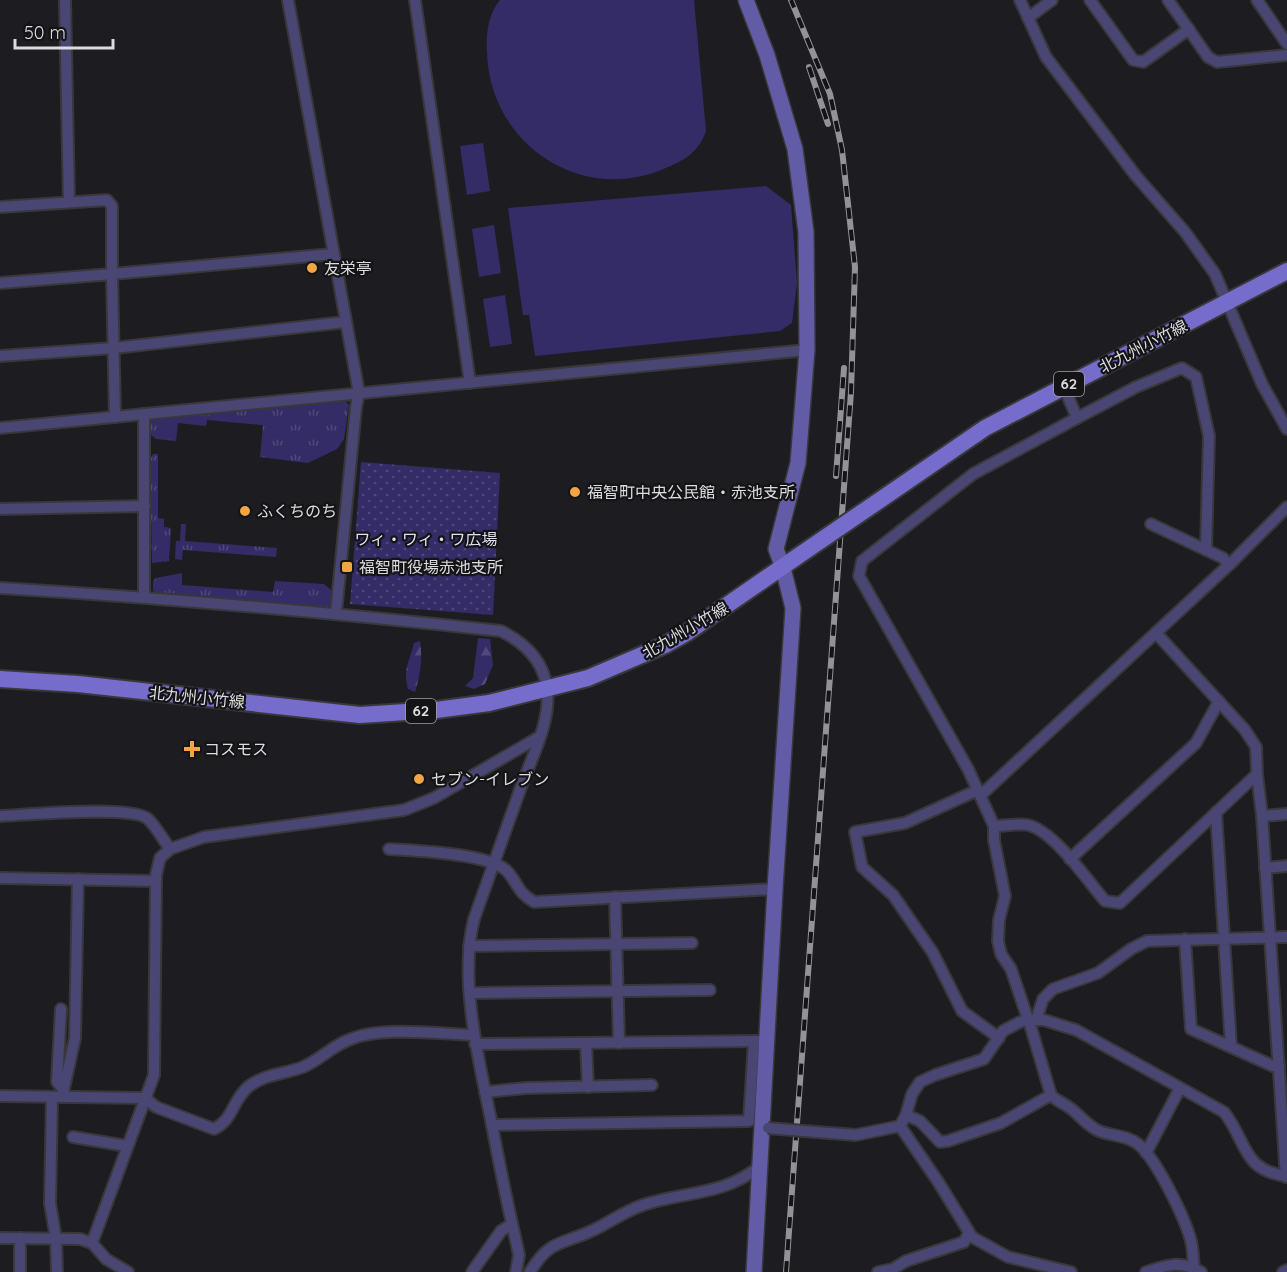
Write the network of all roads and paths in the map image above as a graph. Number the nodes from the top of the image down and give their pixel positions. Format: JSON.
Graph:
{"nodes":[{"id":1,"x":65,"y":0,"type":"edge"},
{"id":2,"x":288,"y":0,"type":"edge"},
{"id":3,"x":414,"y":0,"type":"edge"},
{"id":4,"x":746,"y":0,"type":"edge"},
{"id":5,"x":1020,"y":0,"type":"edge"},
{"id":6,"x":1052,"y":0,"type":"edge"},
{"id":7,"x":1090,"y":0,"type":"edge"},
{"id":8,"x":1168,"y":0,"type":"edge"},
{"id":9,"x":1257,"y":0,"type":"edge"},
{"id":10,"x":1028,"y":18,"type":"junction"},
{"id":11,"x":1189,"y":29,"type":"junction"},
{"id":12,"x":1287,"y":44,"type":"edge"},
{"id":13,"x":1287,"y":56,"type":"edge"},
{"id":14,"x":69,"y":202,"type":"junction"},
{"id":15,"x":0,"y":207,"type":"edge"},
{"id":16,"x":333,"y":254,"type":"junction"},
{"id":17,"x":1287,"y":271,"type":"edge"},
{"id":18,"x":112,"y":274,"type":"junction"},
{"id":19,"x":0,"y":283,"type":"edge"},
{"id":20,"x":1228,"y":303,"type":"junction"},
{"id":21,"x":345,"y":322,"type":"junction"},
{"id":22,"x":114,"y":348,"type":"junction"},
{"id":23,"x":807,"y":350,"type":"junction"},
{"id":24,"x":0,"y":356,"type":"edge"},
{"id":25,"x":470,"y":383,"type":"junction"},
{"id":26,"x":1064,"y":387,"type":"junction"},
{"id":27,"x":359,"y":393,"type":"junction"},
{"id":28,"x":144,"y":414,"type":"junction"},
{"id":29,"x":115,"y":417,"type":"junction"},
{"id":30,"x":1077,"y":418,"type":"junction"},
{"id":31,"x":0,"y":428,"type":"edge"},
{"id":32,"x":1287,"y":429,"type":"edge"},
{"id":33,"x":145,"y":506,"type":"junction"},
{"id":34,"x":1287,"y":507,"type":"edge"},
{"id":35,"x":0,"y":509,"type":"edge"},
{"id":36,"x":1151,"y":524,"type":"dead end"},
{"id":37,"x":1206,"y":550,"type":"junction"},
{"id":38,"x":1229,"y":565,"type":"junction"},
{"id":39,"x":783,"y":568,"type":"junction"},
{"id":40,"x":0,"y":588,"type":"edge"},
{"id":41,"x":144,"y":597,"type":"junction"},
{"id":42,"x":336,"y":613,"type":"junction"},
{"id":43,"x":1156,"y":633,"type":"junction"},
{"id":44,"x":0,"y":679,"type":"edge"},
{"id":45,"x":547,"y":689,"type":"junction"},
{"id":46,"x":1219,"y":701,"type":"junction"},
{"id":47,"x":539,"y":737,"type":"junction"},
{"id":48,"x":1257,"y":774,"type":"junction"},
{"id":49,"x":980,"y":793,"type":"junction"},
{"id":50,"x":1216,"y":812,"type":"junction"},
{"id":51,"x":1287,"y":814,"type":"edge"},
{"id":52,"x":0,"y":816,"type":"edge"},
{"id":53,"x":1262,"y":816,"type":"junction"},
{"id":54,"x":994,"y":826,"type":"junction"},
{"id":55,"x":170,"y":849,"type":"junction"},
{"id":56,"x":389,"y":849,"type":"dead end"},
{"id":57,"x":1070,"y":859,"type":"junction"},
{"id":58,"x":494,"y":864,"type":"junction"},
{"id":59,"x":1287,"y":866,"type":"edge"},
{"id":60,"x":1265,"y":868,"type":"junction"},
{"id":61,"x":0,"y":878,"type":"edge"},
{"id":62,"x":78,"y":879,"type":"junction"},
{"id":63,"x":156,"y":881,"type":"junction"},
{"id":64,"x":775,"y":889,"type":"junction"},
{"id":65,"x":615,"y":897,"type":"junction"},
{"id":66,"x":1225,"y":938,"type":"junction"},
{"id":67,"x":1287,"y":938,"type":"edge"},
{"id":68,"x":1185,"y":939,"type":"junction"},
{"id":69,"x":1269,"y":939,"type":"junction"},
{"id":70,"x":692,"y":943,"type":"dead end"},
{"id":71,"x":616,"y":945,"type":"junction"},
{"id":72,"x":469,"y":946,"type":"junction"},
{"id":73,"x":710,"y":990,"type":"dead end"},
{"id":74,"x":618,"y":991,"type":"junction"},
{"id":75,"x":471,"y":993,"type":"junction"},
{"id":76,"x":61,"y":1009,"type":"dead end"},
{"id":77,"x":1032,"y":1020,"type":"junction"},
{"id":78,"x":999,"y":1038,"type":"junction"},
{"id":79,"x":475,"y":1039,"type":"junction"},
{"id":80,"x":760,"y":1041,"type":"junction"},
{"id":81,"x":619,"y":1042,"type":"junction"},
{"id":82,"x":586,"y":1043,"type":"junction"},
{"id":83,"x":1231,"y":1047,"type":"junction"},
{"id":84,"x":1278,"y":1066,"type":"junction"},
{"id":85,"x":652,"y":1085,"type":"dead end"},
{"id":86,"x":588,"y":1087,"type":"junction"},
{"id":87,"x":1180,"y":1088,"type":"junction"},
{"id":88,"x":485,"y":1092,"type":"junction"},
{"id":89,"x":59,"y":1095,"type":"junction"},
{"id":90,"x":1051,"y":1095,"type":"junction"},
{"id":91,"x":0,"y":1096,"type":"edge"},
{"id":92,"x":145,"y":1098,"type":"junction"},
{"id":93,"x":906,"y":1115,"type":"junction"},
{"id":94,"x":492,"y":1125,"type":"junction"},
{"id":95,"x":900,"y":1126,"type":"junction"},
{"id":96,"x":765,"y":1128,"type":"junction"},
{"id":97,"x":73,"y":1137,"type":"dead end"},
{"id":98,"x":127,"y":1146,"type":"junction"},
{"id":99,"x":1146,"y":1153,"type":"junction"},
{"id":100,"x":760,"y":1166,"type":"junction"},
{"id":101,"x":1287,"y":1177,"type":"edge"},
{"id":102,"x":512,"y":1224,"type":"junction"},
{"id":103,"x":969,"y":1233,"type":"junction"},
{"id":104,"x":0,"y":1238,"type":"edge"},
{"id":105,"x":20,"y":1238,"type":"junction"},
{"id":106,"x":57,"y":1239,"type":"junction"},
{"id":107,"x":92,"y":1243,"type":"junction"},
{"id":108,"x":1198,"y":1270,"type":"edge"},
{"id":109,"x":20,"y":1272,"type":"edge"},
{"id":110,"x":57,"y":1272,"type":"edge"},
{"id":111,"x":128,"y":1272,"type":"edge"},
{"id":112,"x":472,"y":1272,"type":"edge"},
{"id":113,"x":516,"y":1272,"type":"edge"},
{"id":114,"x":530,"y":1272,"type":"edge"},
{"id":115,"x":754,"y":1272,"type":"edge"},
{"id":116,"x":878,"y":1272,"type":"edge"},
{"id":117,"x":1071,"y":1272,"type":"edge"},
{"id":118,"x":1146,"y":1272,"type":"edge"}],
"edges":[{"from":1,"to":14,"type":"street"},
{"from":2,"to":16,"type":"street"},
{"from":3,"to":25,"type":"street"},
{"from":4,"to":23,"type":"street"},
{"from":5,"to":10,"type":"street"},
{"from":6,"to":10,"type":"street"},
{"from":7,"to":11,"type":"street"},
{"from":8,"to":11,"type":"street"},
{"from":9,"to":12,"type":"street"},
{"from":10,"to":20,"type":"street"},
{"from":11,"to":13,"type":"street"},
{"from":14,"to":15,"type":"street"},
{"from":14,"to":18,"type":"street"},
{"from":16,"to":18,"type":"street"},
{"from":16,"to":21,"type":"street"},
{"from":17,"to":20,"type":"main road","name":"北九州小竹線","number":"62"},
{"from":18,"to":19,"type":"street"},
{"from":18,"to":22,"type":"street"},
{"from":20,"to":26,"type":"main road","name":"北九州小竹線","number":"62"},
{"from":20,"to":32,"type":"street"},
{"from":21,"to":22,"type":"street"},
{"from":21,"to":27,"type":"street"},
{"from":22,"to":24,"type":"street"},
{"from":22,"to":29,"type":"street"},
{"from":23,"to":25,"type":"street"},
{"from":23,"to":39,"type":"street"},
{"from":25,"to":27,"type":"street"},
{"from":26,"to":30,"type":"street"},
{"from":26,"to":39,"type":"main road","name":"北九州小竹線","number":"62","bridge":true},
{"from":27,"to":28,"type":"street"},
{"from":27,"to":42,"type":"street"},
{"from":28,"to":29,"type":"street"},
{"from":28,"to":33,"type":"street"},
{"from":29,"to":31,"type":"street"},
{"from":30,"to":37,"type":"street"},
{"from":30,"to":49,"type":"street"},
{"from":33,"to":35,"type":"street"},
{"from":33,"to":41,"type":"street"},
{"from":34,"to":38,"type":"street"},
{"from":36,"to":37,"type":"street"},
{"from":37,"to":38,"type":"street"},
{"from":38,"to":43,"type":"street"},
{"from":39,"to":45,"type":"main road","name":"北九州小竹線","number":"62"},
{"from":39,"to":64,"type":"street"},
{"from":40,"to":41,"type":"street"},
{"from":41,"to":42,"type":"street"},
{"from":42,"to":45,"type":"street"},
{"from":43,"to":46,"type":"street"},
{"from":43,"to":49,"type":"street"},
{"from":44,"to":45,"type":"main road","name":"北九州小竹線","number":"62"},
{"from":45,"to":47,"type":"street"},
{"from":46,"to":48,"type":"street"},
{"from":46,"to":57,"type":"street"},
{"from":47,"to":55,"type":"street"},
{"from":47,"to":58,"type":"street"},
{"from":48,"to":50,"type":"street"},
{"from":48,"to":53,"type":"street"},
{"from":49,"to":54,"type":"street"},
{"from":49,"to":78,"type":"street"},
{"from":50,"to":57,"type":"street"},
{"from":50,"to":66,"type":"street"},
{"from":51,"to":53,"type":"street"},
{"from":52,"to":55,"type":"street"},
{"from":53,"to":60,"type":"street"},
{"from":54,"to":57,"type":"street"},
{"from":54,"to":77,"type":"street"},
{"from":55,"to":63,"type":"street"},
{"from":56,"to":58,"type":"street"},
{"from":58,"to":65,"type":"street"},
{"from":58,"to":72,"type":"street"},
{"from":59,"to":60,"type":"street"},
{"from":60,"to":69,"type":"street"},
{"from":61,"to":62,"type":"street"},
{"from":62,"to":63,"type":"street"},
{"from":62,"to":89,"type":"street"},
{"from":63,"to":92,"type":"street"},
{"from":64,"to":65,"type":"street"},
{"from":64,"to":80,"type":"street"},
{"from":65,"to":71,"type":"street"},
{"from":66,"to":68,"type":"street"},
{"from":66,"to":69,"type":"street"},
{"from":66,"to":83,"type":"street"},
{"from":67,"to":69,"type":"street"},
{"from":68,"to":77,"type":"street"},
{"from":68,"to":83,"type":"street"},
{"from":69,"to":84,"type":"street"},
{"from":70,"to":71,"type":"street"},
{"from":71,"to":72,"type":"street"},
{"from":71,"to":74,"type":"street"},
{"from":72,"to":75,"type":"street"},
{"from":73,"to":74,"type":"street"},
{"from":74,"to":75,"type":"street"},
{"from":74,"to":81,"type":"street"},
{"from":75,"to":79,"type":"street"},
{"from":76,"to":89,"type":"street"},
{"from":77,"to":78,"type":"street"},
{"from":77,"to":87,"type":"street"},
{"from":77,"to":90,"type":"street"},
{"from":78,"to":93,"type":"street"},
{"from":79,"to":82,"type":"street"},
{"from":79,"to":88,"type":"street"},
{"from":79,"to":92,"type":"street"},
{"from":80,"to":81,"type":"street"},
{"from":80,"to":94,"type":"street"},
{"from":80,"to":96,"type":"street"},
{"from":81,"to":82,"type":"street"},
{"from":82,"to":86,"type":"street"},
{"from":83,"to":84,"type":"street"},
{"from":84,"to":101,"type":"street"},
{"from":85,"to":86,"type":"street"},
{"from":86,"to":88,"type":"street"},
{"from":87,"to":99,"type":"street"},
{"from":87,"to":101,"type":"street"},
{"from":88,"to":94,"type":"street"},
{"from":89,"to":91,"type":"street"},
{"from":89,"to":92,"type":"street"},
{"from":89,"to":106,"type":"street"},
{"from":90,"to":93,"type":"street"},
{"from":90,"to":99,"type":"street"},
{"from":92,"to":98,"type":"street"},
{"from":93,"to":95,"type":"street"},
{"from":94,"to":102,"type":"street"},
{"from":95,"to":96,"type":"street","bridge":true},
{"from":95,"to":103,"type":"street"},
{"from":96,"to":100,"type":"street"},
{"from":97,"to":98,"type":"street"},
{"from":98,"to":107,"type":"street"},
{"from":99,"to":108,"type":"street"},
{"from":100,"to":114,"type":"street"},
{"from":100,"to":115,"type":"street"},
{"from":102,"to":112,"type":"street"},
{"from":102,"to":113,"type":"street"},
{"from":103,"to":116,"type":"street"},
{"from":103,"to":117,"type":"street"},
{"from":104,"to":105,"type":"street"},
{"from":105,"to":106,"type":"street"},
{"from":105,"to":109,"type":"street"},
{"from":106,"to":107,"type":"street"},
{"from":106,"to":110,"type":"street"},
{"from":107,"to":111,"type":"street"},
{"from":108,"to":118,"type":"street"}]}
